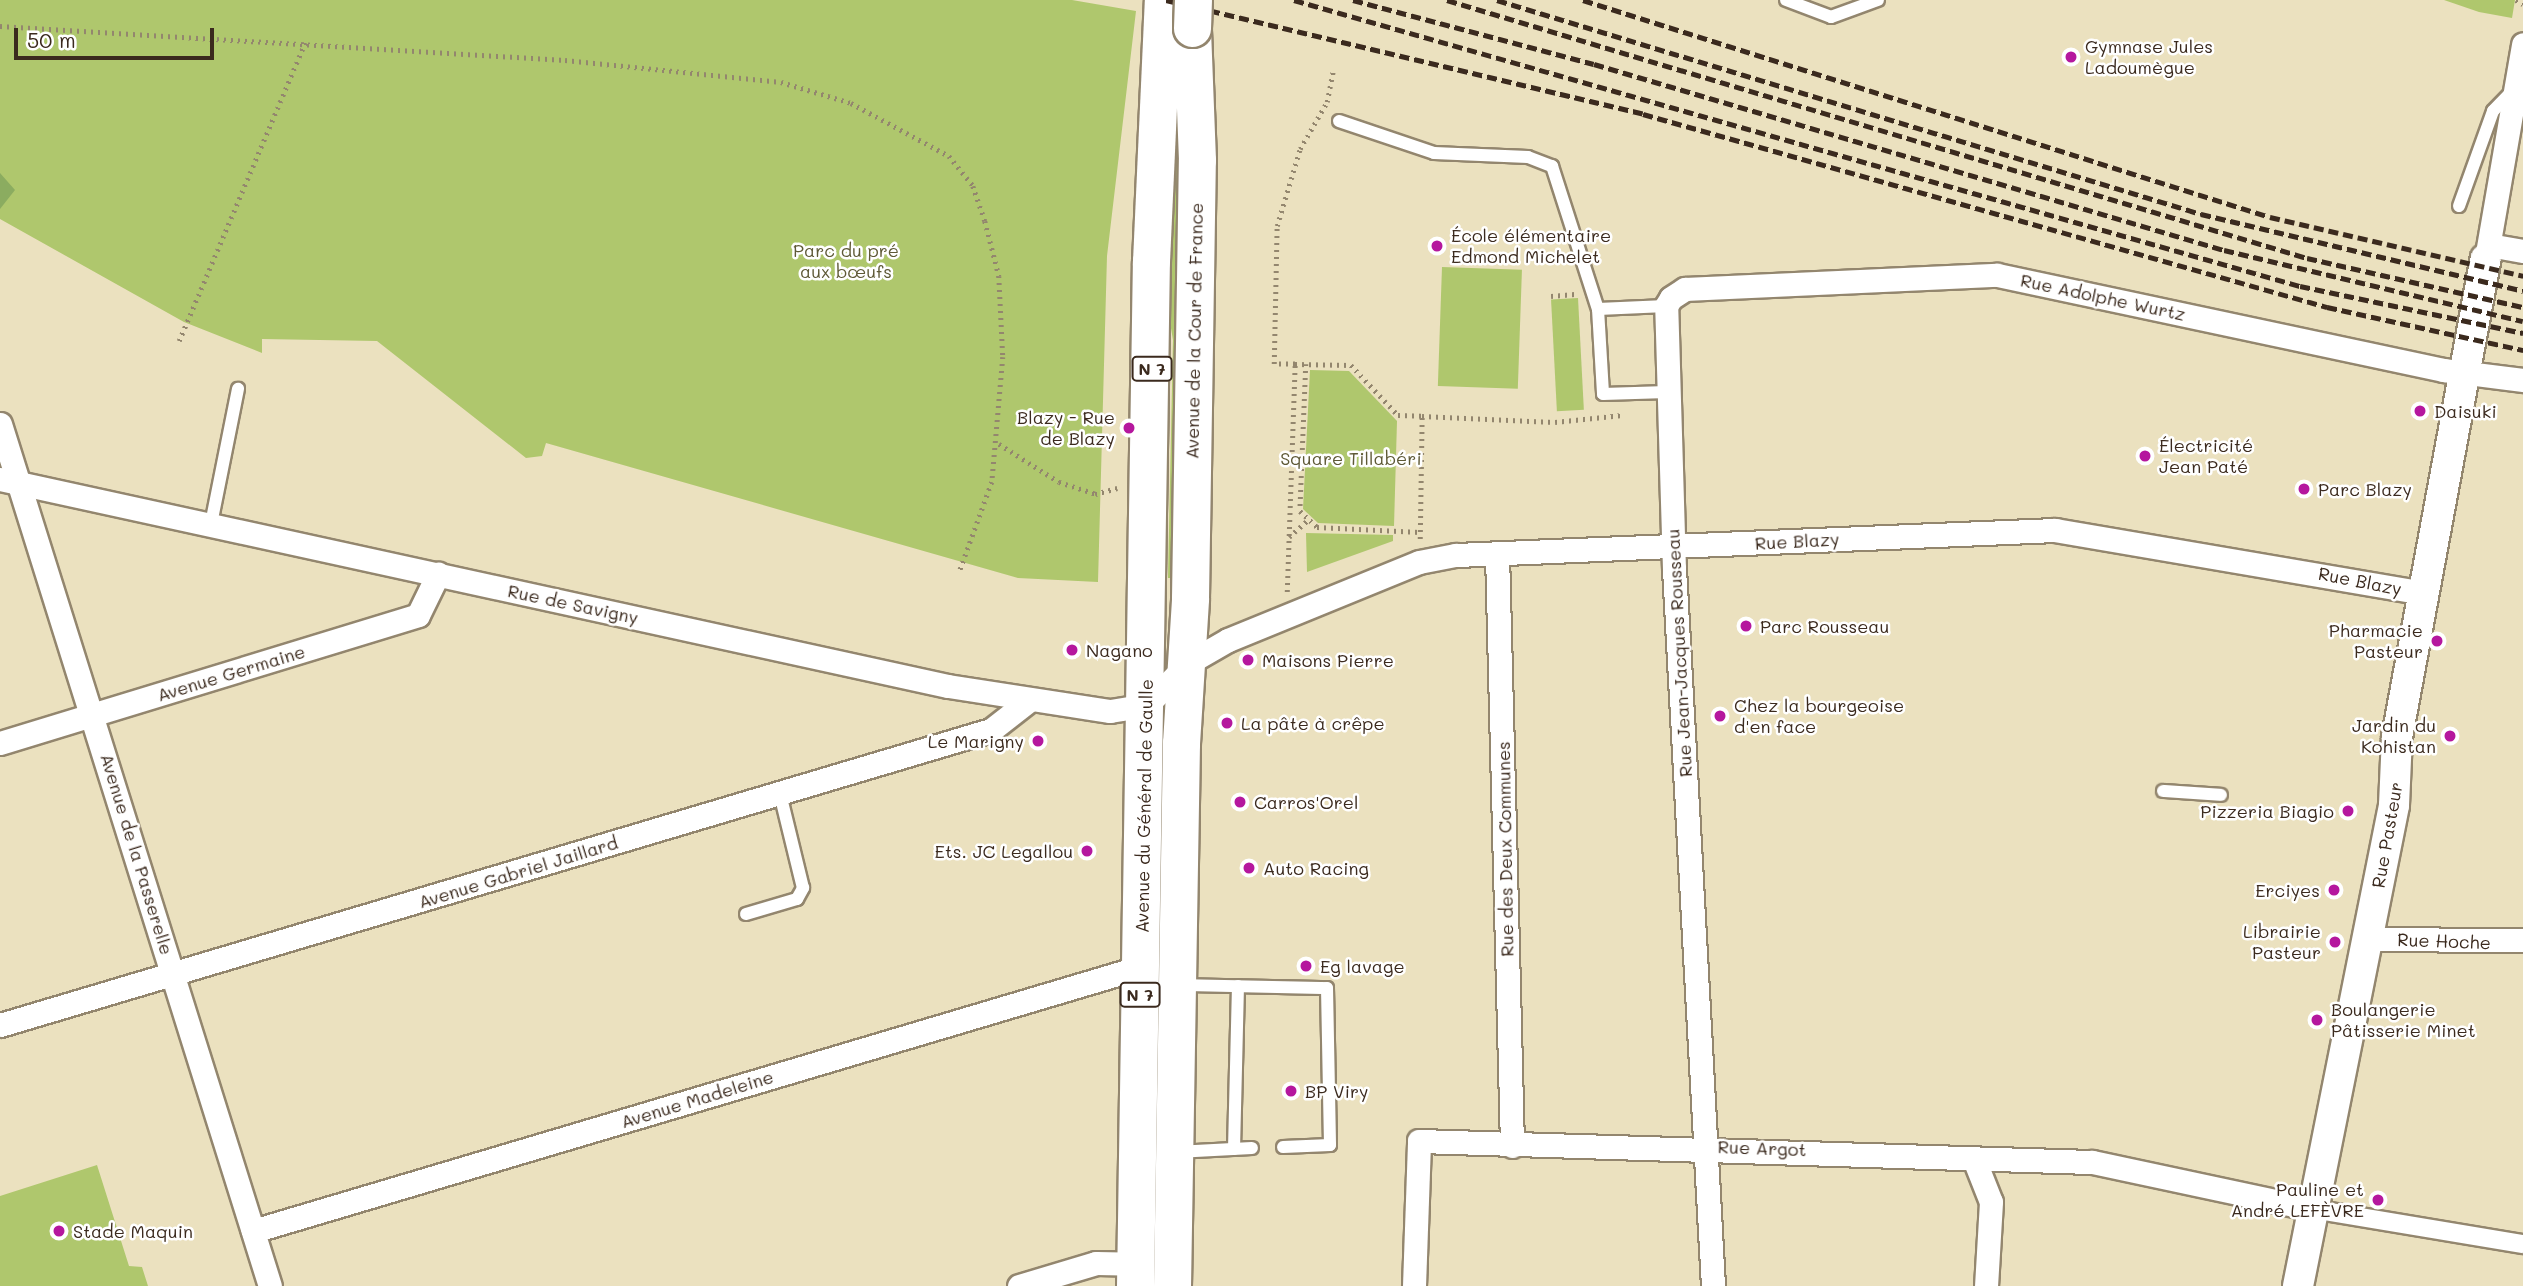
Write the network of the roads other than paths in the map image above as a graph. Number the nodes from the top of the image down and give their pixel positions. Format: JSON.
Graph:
{"nodes":[{"id":1,"x":1786,"y":0,"type":"edge"},
{"id":2,"x":1878,"y":0,"type":"edge"},
{"id":3,"x":1177,"y":15,"type":"edge"},
{"id":4,"x":2523,"y":44,"type":"edge"},
{"id":5,"x":2515,"y":89,"type":"junction"},
{"id":6,"x":1339,"y":121,"type":"dead end"},
{"id":7,"x":2459,"y":206,"type":"dead end"},
{"id":8,"x":2523,"y":251,"type":"edge"},
{"id":9,"x":2487,"y":252,"type":"junction"},
{"id":10,"x":1672,"y":300,"type":"junction"},
{"id":11,"x":1598,"y":309,"type":"junction"},
{"id":12,"x":2465,"y":368,"type":"junction"},
{"id":13,"x":2523,"y":380,"type":"edge"},
{"id":14,"x":238,"y":389,"type":"dead end"},
{"id":15,"x":1668,"y":399,"type":"junction"},
{"id":16,"x":0,"y":424,"type":"edge"},
{"id":17,"x":10,"y":481,"type":"edge"},
{"id":18,"x":211,"y":524,"type":"junction"},
{"id":19,"x":1674,"y":545,"type":"junction"},
{"id":20,"x":1497,"y":553,"type":"junction"},
{"id":21,"x":438,"y":574,"type":"junction"},
{"id":22,"x":2424,"y":593,"type":"junction"},
{"id":23,"x":1188,"y":663,"type":"junction"},
{"id":24,"x":1027,"y":702,"type":"junction"},
{"id":25,"x":1147,"y":705,"type":"junction"},
{"id":26,"x":93,"y":715,"type":"junction"},
{"id":27,"x":0,"y":743,"type":"edge"},
{"id":28,"x":2163,"y":791,"type":"dead end"},
{"id":29,"x":780,"y":794,"type":"junction"},
{"id":30,"x":2221,"y":795,"type":"dead end"},
{"id":31,"x":746,"y":914,"type":"dead end"},
{"id":32,"x":2366,"y":939,"type":"junction"},
{"id":33,"x":2523,"y":940,"type":"edge"},
{"id":34,"x":1140,"y":967,"type":"junction"},
{"id":35,"x":175,"y":974,"type":"junction"},
{"id":36,"x":1238,"y":986,"type":"junction"},
{"id":37,"x":1177,"y":1001,"type":"junction"},
{"id":38,"x":0,"y":1025,"type":"edge"},
{"id":39,"x":1512,"y":1146,"type":"junction"},
{"id":40,"x":1707,"y":1146,"type":"junction"},
{"id":41,"x":1283,"y":1147,"type":"dead end"},
{"id":42,"x":1252,"y":1148,"type":"dead end"},
{"id":43,"x":1234,"y":1149,"type":"junction"},
{"id":44,"x":1176,"y":1152,"type":"junction"},
{"id":45,"x":1974,"y":1159,"type":"junction"},
{"id":46,"x":2313,"y":1209,"type":"junction"},
{"id":47,"x":253,"y":1231,"type":"junction"},
{"id":48,"x":2523,"y":1244,"type":"edge"},
{"id":49,"x":1135,"y":1275,"type":"edge"},
{"id":50,"x":270,"y":1286,"type":"edge"},
{"id":51,"x":1019,"y":1286,"type":"edge"},
{"id":52,"x":1172,"y":1286,"type":"edge"},
{"id":53,"x":1414,"y":1286,"type":"edge"},
{"id":54,"x":1713,"y":1286,"type":"edge"},
{"id":55,"x":1986,"y":1286,"type":"edge"},
{"id":56,"x":2298,"y":1286,"type":"edge"}],
"edges":[{"from":1,"to":2,"type":"lane"},
{"from":3,"to":23,"type":"main road","name":"Avenue de la Cour de France","number":"N 7"},
{"from":3,"to":25,"type":"main road","name":"Avenue du Général de Gaulle","number":"N 7"},
{"from":4,"to":5,"type":"street"},
{"from":5,"to":7,"type":"lane"},
{"from":5,"to":9,"type":"street"},
{"from":6,"to":11,"type":"lane"},
{"from":8,"to":9,"type":"street"},
{"from":9,"to":12,"type":"street","name":"Rue Pasteur"},
{"from":10,"to":11,"type":"lane"},
{"from":10,"to":12,"type":"street","name":"Rue Adolphe Wurtz"},
{"from":10,"to":15,"type":"street","name":"Rue Jean-Jacques Rousseau"},
{"from":11,"to":15,"type":"lane"},
{"from":12,"to":13,"type":"street","name":"Rue Adolphe Wurtz"},
{"from":12,"to":22,"type":"street","name":"Rue Pasteur"},
{"from":14,"to":18,"type":"lane"},
{"from":15,"to":19,"type":"street","name":"Rue Jean-Jacques Rousseau"},
{"from":16,"to":17,"type":"street","name":"Avenue de la Passerelle"},
{"from":17,"to":18,"type":"street","name":"Rue de Savigny"},
{"from":17,"to":26,"type":"street","name":"Avenue de la Passerelle"},
{"from":18,"to":21,"type":"street","name":"Rue de Savigny"},
{"from":19,"to":20,"type":"street","name":"Rue Blazy"},
{"from":19,"to":22,"type":"street","name":"Rue Blazy"},
{"from":19,"to":40,"type":"street","name":"Rue Jean-Jacques Rousseau"},
{"from":20,"to":23,"type":"street","name":"Rue Blazy"},
{"from":20,"to":39,"type":"street","name":"Rue des Deux Communes"},
{"from":21,"to":24,"type":"street","name":"Rue de Savigny"},
{"from":21,"to":26,"type":"street","name":"Avenue Germaine"},
{"from":22,"to":32,"type":"street","name":"Rue Pasteur"},
{"from":23,"to":25,"type":"street"},
{"from":23,"to":37,"type":"main road","name":"Avenue de la Cour de France","number":"N 7"},
{"from":24,"to":25,"type":"street","name":"Rue de Savigny"},
{"from":24,"to":29,"type":"street","name":"Avenue Gabriel Jaillard"},
{"from":25,"to":34,"type":"main road","name":"Avenue du Général de Gaulle","number":"N 7"},
{"from":26,"to":27,"type":"street","name":"Avenue Germaine"},
{"from":26,"to":35,"type":"street","name":"Avenue de la Passerelle"},
{"from":28,"to":30,"type":"lane"},
{"from":29,"to":31,"type":"lane"},
{"from":29,"to":35,"type":"street","name":"Avenue Gabriel Jaillard"},
{"from":32,"to":33,"type":"street","name":"Rue Hoche"},
{"from":32,"to":46,"type":"street","name":"Rue Pasteur"},
{"from":34,"to":47,"type":"street","name":"Avenue Madeleine"},
{"from":34,"to":49,"type":"main road","name":"Avenue du Général de Gaulle","number":"N 7"},
{"from":35,"to":38,"type":"street","name":"Avenue Gabriel Jaillard"},
{"from":35,"to":47,"type":"street","name":"Avenue de la Passerelle"},
{"from":36,"to":37,"type":"lane"},
{"from":36,"to":41,"type":"lane"},
{"from":36,"to":43,"type":"lane"},
{"from":37,"to":44,"type":"main road","number":"N 7"},
{"from":39,"to":40,"type":"street","name":"Rue Argot"},
{"from":39,"to":53,"type":"street","name":"Rue Argot"},
{"from":40,"to":45,"type":"street","name":"Rue Argot"},
{"from":40,"to":54,"type":"street","name":"Rue Jean-Jacques Rousseau"},
{"from":42,"to":43,"type":"lane"},
{"from":43,"to":44,"type":"lane"},
{"from":44,"to":52,"type":"main road","number":"N 7"},
{"from":45,"to":46,"type":"street","name":"Rue Argot"},
{"from":45,"to":55,"type":"street"},
{"from":46,"to":48,"type":"street"},
{"from":46,"to":56,"type":"street","name":"Rue Pasteur"},
{"from":47,"to":50,"type":"street","name":"Avenue de la Passerelle"},
{"from":49,"to":51,"type":"street"}]}
